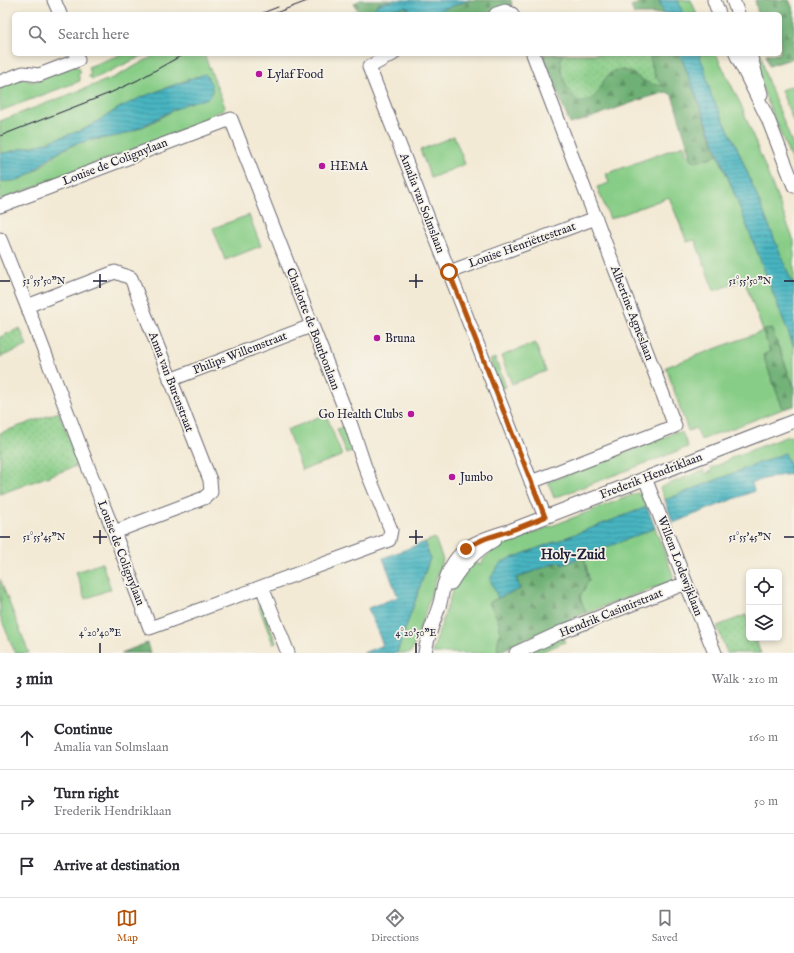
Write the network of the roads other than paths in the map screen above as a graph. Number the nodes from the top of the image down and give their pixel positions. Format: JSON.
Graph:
{"nodes":[{"id":1,"x":54,"y":0,"type":"edge"},
{"id":2,"x":714,"y":0,"type":"edge"},
{"id":3,"x":733,"y":0,"type":"edge"},
{"id":4,"x":59,"y":12,"type":"edge"},
{"id":5,"x":718,"y":12,"type":"edge"},
{"id":6,"x":737,"y":12,"type":"edge"},
{"id":7,"x":77,"y":56,"type":"edge"},
{"id":8,"x":389,"y":56,"type":"edge"},
{"id":9,"x":534,"y":56,"type":"edge"},
{"id":10,"x":737,"y":56,"type":"edge"},
{"id":11,"x":751,"y":56,"type":"edge"},
{"id":12,"x":0,"y":82,"type":"edge"},
{"id":13,"x":231,"y":118,"type":"joint"},
{"id":14,"x":768,"y":119,"type":"junction"},
{"id":15,"x":794,"y":186,"type":"edge"},
{"id":16,"x":0,"y":206,"type":"edge"},
{"id":17,"x":596,"y":218,"type":"junction"},
{"id":18,"x":0,"y":239,"type":"edge"},
{"id":19,"x":449,"y":272,"type":"junction"},
{"id":20,"x":27,"y":306,"type":"junction"},
{"id":21,"x":311,"y":326,"type":"junction"},
{"id":22,"x":170,"y":380,"type":"junction"},
{"id":23,"x":794,"y":421,"type":"edge"},
{"id":24,"x":645,"y":478,"type":"junction"},
{"id":25,"x":531,"y":482,"type":"junction"},
{"id":26,"x":545,"y":517,"type":"junction"},
{"id":27,"x":114,"y":532,"type":"junction"},
{"id":28,"x":389,"y":540,"type":"joint"},
{"id":29,"x":686,"y":583,"type":"junction"},
{"id":30,"x":262,"y":587,"type":"junction"},
{"id":31,"x":424,"y":651,"type":"edge"},
{"id":32,"x":288,"y":653,"type":"edge"},
{"id":33,"x":516,"y":653,"type":"edge"},
{"id":34,"x":715,"y":653,"type":"edge"}],
"edges":[{"from":1,"to":4,"type":"street"},
{"from":2,"to":5,"type":"street"},
{"from":3,"to":6,"type":"street"},
{"from":7,"to":12,"type":"street"},
{"from":8,"to":19,"type":"street","name":"Amalia van Solmslaan"},
{"from":9,"to":17,"type":"street","name":"Albertine Agneslaan"},
{"from":10,"to":14,"type":"street"},
{"from":11,"to":14,"type":"street"},
{"from":13,"to":16,"type":"street","name":"Louise de Colignylaan"},
{"from":13,"to":21,"type":"street","name":"Charlotte de Bourbonlaan"},
{"from":14,"to":15,"type":"street"},
{"from":17,"to":19,"type":"street","name":"Louise Henriëttestraat"},
{"from":17,"to":25,"type":"street","name":"Albertine Agneslaan"},
{"from":18,"to":20,"type":"street","name":"Louise de Colignylaan"},
{"from":19,"to":25,"type":"street","name":"Amalia van Solmslaan"},
{"from":20,"to":22,"type":"street","name":"Anna van Burenstraat"},
{"from":20,"to":27,"type":"street","name":"Louise de Colignylaan"},
{"from":21,"to":22,"type":"street","name":"Philips Willemstraat"},
{"from":21,"to":28,"type":"street","name":"Charlotte de Bourbonlaan"},
{"from":22,"to":27,"type":"street","name":"Anna van Burenstraat"},
{"from":23,"to":24,"type":"street","name":"Frederik Hendriklaan"},
{"from":24,"to":26,"type":"street","name":"Frederik Hendriklaan"},
{"from":24,"to":29,"type":"street","name":"Willem Lodewijklaan"},
{"from":25,"to":26,"type":"street","name":"Amalia van Solmslaan"},
{"from":26,"to":31,"type":"street","name":"Frederik Hendriklaan"},
{"from":27,"to":30,"type":"street","name":"Louise de Colignylaan"},
{"from":28,"to":30,"type":"street","name":"Louise de Colignylaan"},
{"from":29,"to":33,"type":"street","name":"Hendrik Casimirstraat"},
{"from":29,"to":34,"type":"street","name":"Willem Lodewijklaan"},
{"from":30,"to":32,"type":"street"}]}
